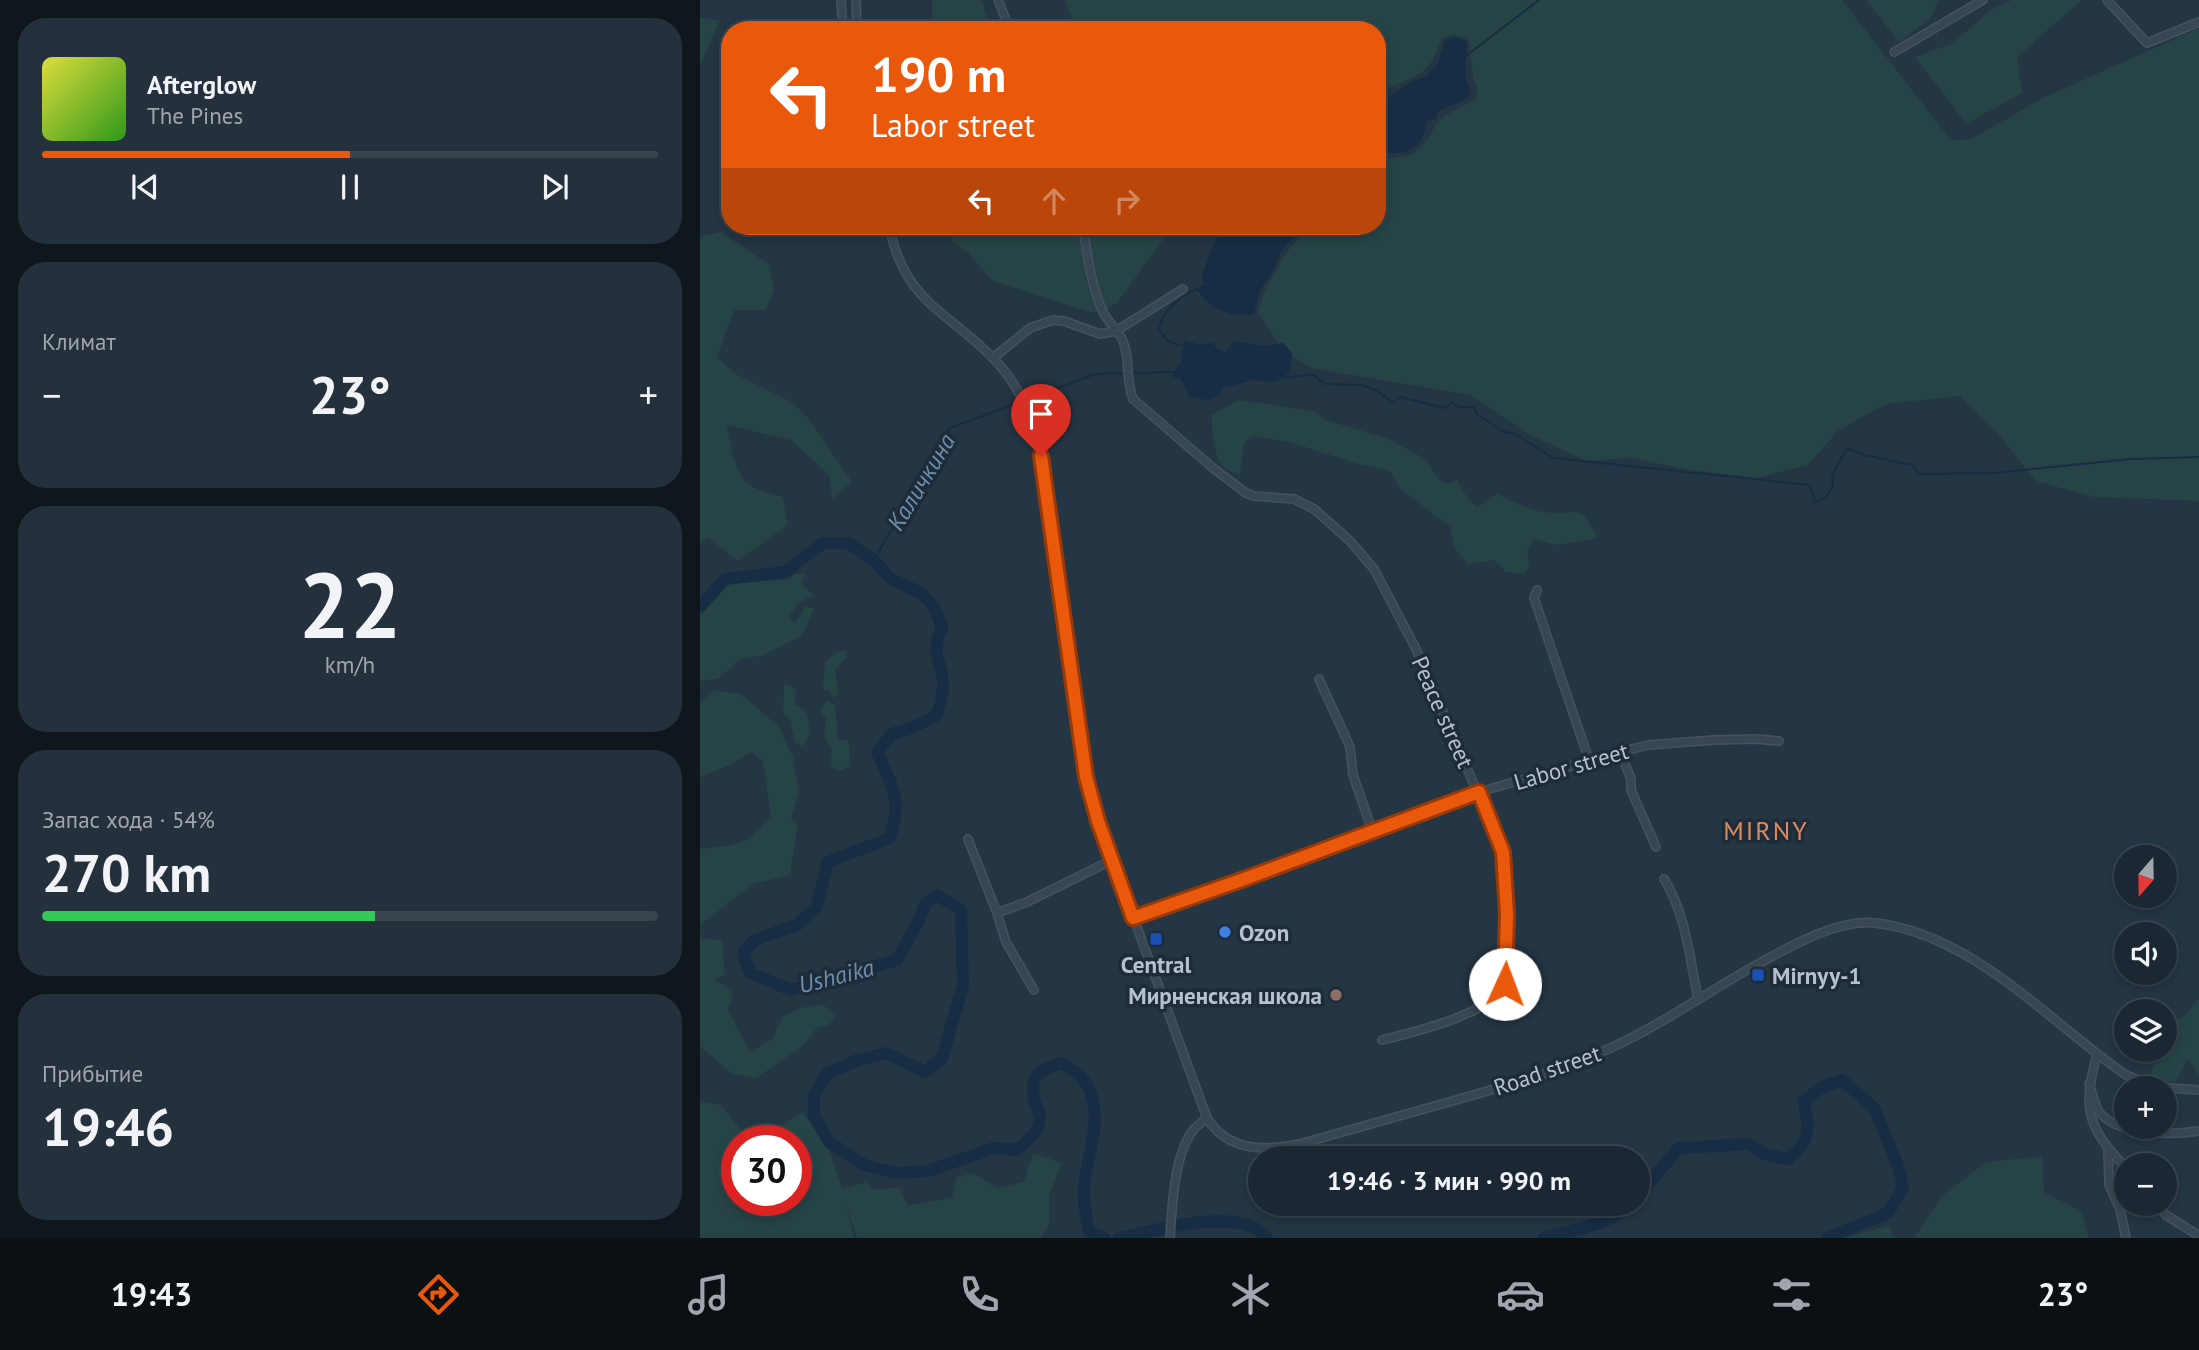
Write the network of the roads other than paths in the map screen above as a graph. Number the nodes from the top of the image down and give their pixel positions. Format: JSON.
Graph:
{"nodes":[{"id":1,"x":841,"y":0,"type":"edge"},
{"id":2,"x":856,"y":0,"type":"edge"},
{"id":3,"x":998,"y":0,"type":"edge"},
{"id":4,"x":1983,"y":0,"type":"edge"},
{"id":5,"x":2107,"y":0,"type":"edge"},
{"id":6,"x":842,"y":21,"type":"edge"},
{"id":7,"x":856,"y":21,"type":"edge"},
{"id":8,"x":1006,"y":21,"type":"edge"},
{"id":9,"x":2199,"y":22,"type":"edge"},
{"id":10,"x":1894,"y":52,"type":"dead end"},
{"id":11,"x":891,"y":235,"type":"edge"},
{"id":12,"x":1085,"y":235,"type":"edge"},
{"id":13,"x":1183,"y":289,"type":"dead end"},
{"id":14,"x":1116,"y":331,"type":"junction"},
{"id":15,"x":993,"y":358,"type":"junction"},
{"id":16,"x":1537,"y":590,"type":"dead end"},
{"id":17,"x":1319,"y":679,"type":"dead end"},
{"id":18,"x":1779,"y":741,"type":"dead end"},
{"id":19,"x":1620,"y":752,"type":"junction"},
{"id":20,"x":1589,"y":761,"type":"junction"},
{"id":21,"x":1479,"y":792,"type":"junction"},
{"id":22,"x":1372,"y":830,"type":"junction"},
{"id":23,"x":968,"y":839,"type":"dead end"},
{"id":24,"x":1656,"y":846,"type":"dead end"},
{"id":25,"x":1112,"y":860,"type":"junction"},
{"id":26,"x":1664,"y":879,"type":"dead end"},
{"id":27,"x":997,"y":913,"type":"junction"},
{"id":28,"x":1133,"y":918,"type":"junction"},
{"id":29,"x":1034,"y":990,"type":"dead end"},
{"id":30,"x":1698,"y":999,"type":"junction"},
{"id":31,"x":1382,"y":1040,"type":"dead end"},
{"id":32,"x":2097,"y":1055,"type":"junction"},
{"id":33,"x":2089,"y":1083,"type":"junction"},
{"id":34,"x":2199,"y":1090,"type":"edge"},
{"id":35,"x":1207,"y":1118,"type":"junction"},
{"id":36,"x":2199,"y":1131,"type":"edge"},
{"id":37,"x":2108,"y":1149,"type":"junction"},
{"id":38,"x":2114,"y":1155,"type":"edge"},
{"id":39,"x":2168,"y":1216,"type":"edge"},
{"id":40,"x":2199,"y":1236,"type":"edge"},
{"id":41,"x":1170,"y":1238,"type":"edge"},
{"id":42,"x":2126,"y":1238,"type":"edge"}],
"edges":[{"from":1,"to":6,"type":"street"},
{"from":2,"to":7,"type":"street"},
{"from":3,"to":8,"type":"street"},
{"from":4,"to":10,"type":"street"},
{"from":5,"to":9,"type":"street"},
{"from":11,"to":15,"type":"street"},
{"from":12,"to":14,"type":"street","name":"Peace street"},
{"from":13,"to":14,"type":"street"},
{"from":14,"to":15,"type":"street"},
{"from":14,"to":21,"type":"street","name":"Peace street"},
{"from":15,"to":25,"type":"street"},
{"from":16,"to":20,"type":"street"},
{"from":17,"to":22,"type":"street"},
{"from":18,"to":19,"type":"street","name":"Labor street"},
{"from":19,"to":20,"type":"street","name":"Labor street"},
{"from":19,"to":24,"type":"street"},
{"from":20,"to":21,"type":"street","name":"Labor street"},
{"from":21,"to":22,"type":"street","name":"Labor street"},
{"from":21,"to":31,"type":"street","name":"Peace street"},
{"from":22,"to":28,"type":"street","name":"Labor street"},
{"from":23,"to":27,"type":"street"},
{"from":25,"to":27,"type":"street"},
{"from":25,"to":28,"type":"street"},
{"from":26,"to":30,"type":"street"},
{"from":27,"to":29,"type":"street"},
{"from":28,"to":35,"type":"street"},
{"from":30,"to":32,"type":"street","name":"Road street"},
{"from":30,"to":35,"type":"street","name":"Road street"},
{"from":32,"to":33,"type":"street"},
{"from":32,"to":34,"type":"street","name":"Road street"},
{"from":33,"to":36,"type":"street"},
{"from":33,"to":37,"type":"street"},
{"from":35,"to":41,"type":"street"},
{"from":37,"to":38,"type":"street"},
{"from":37,"to":42,"type":"street"},
{"from":39,"to":40,"type":"street"}]}
